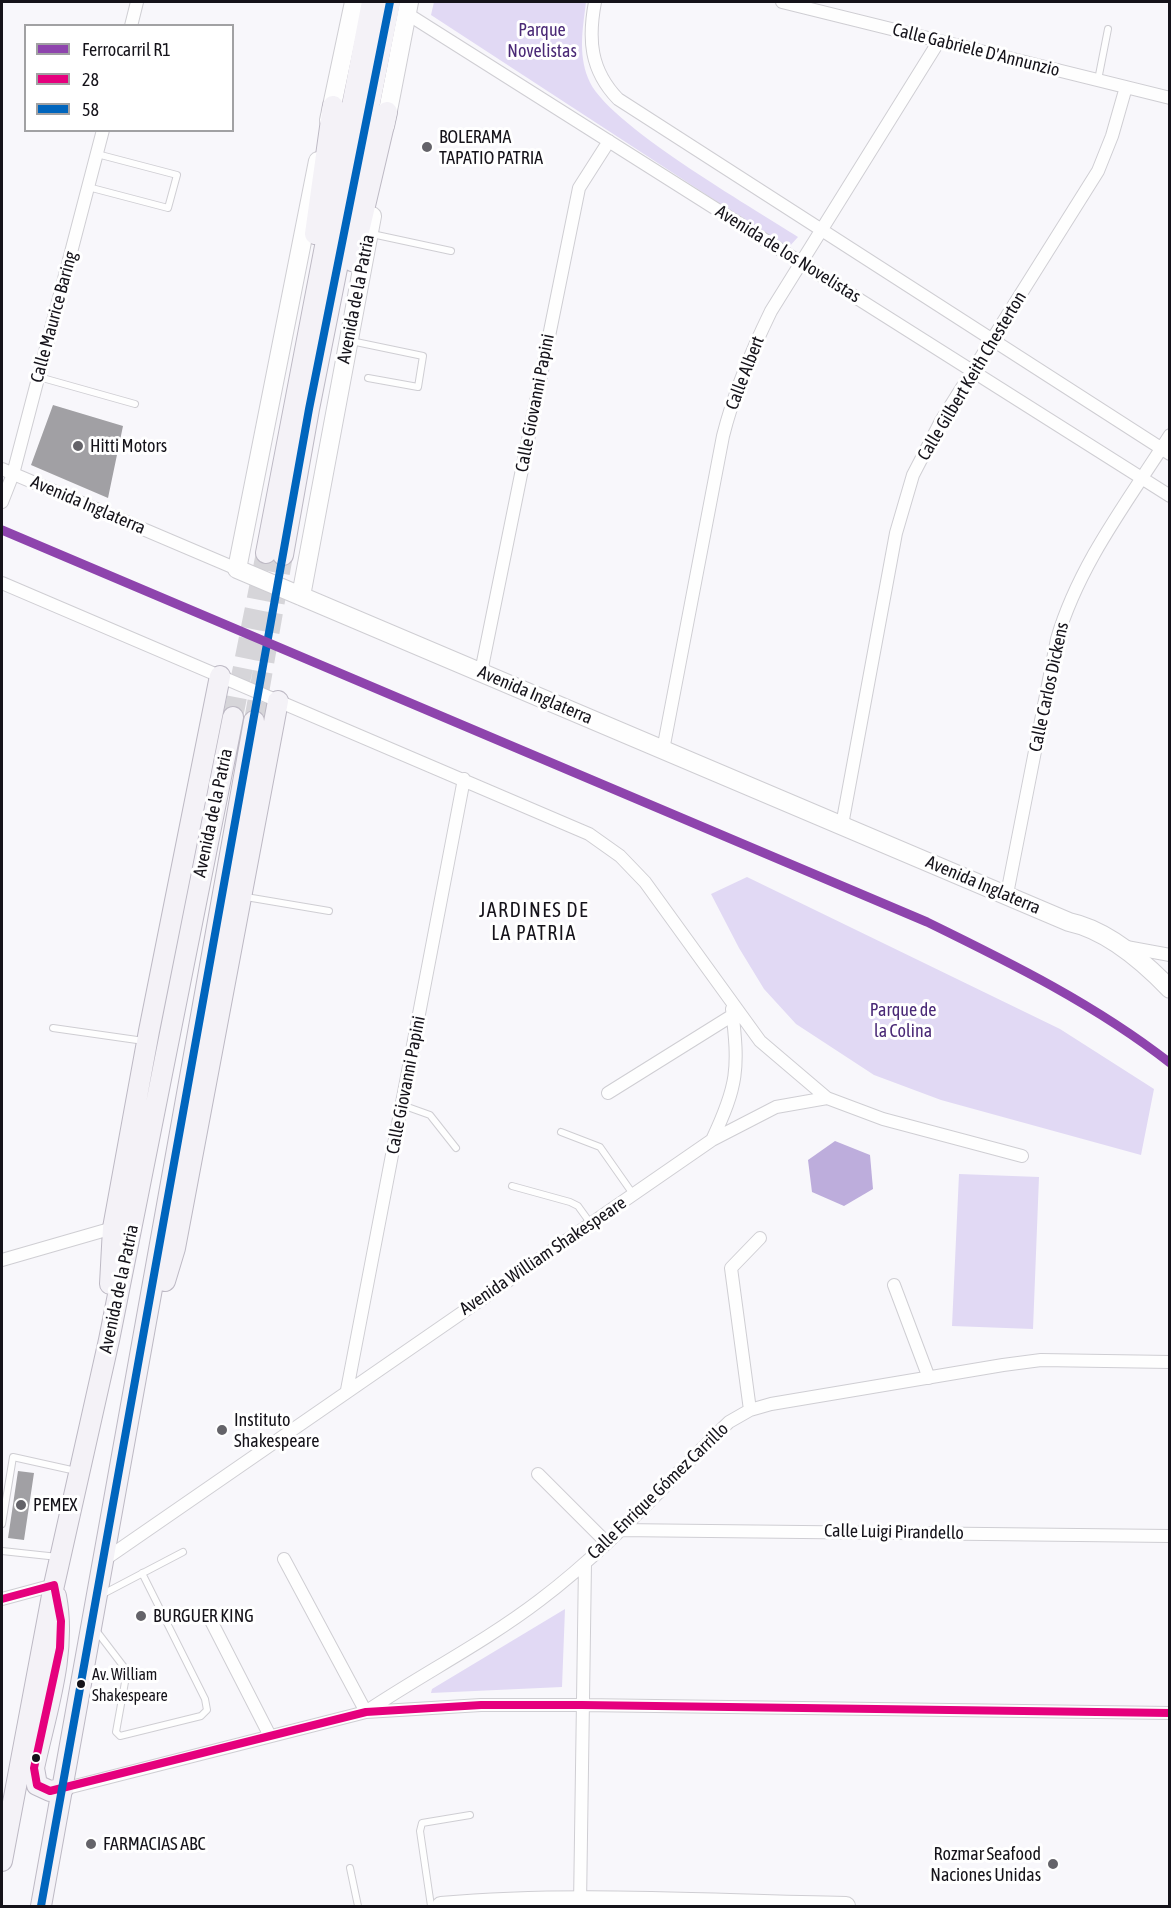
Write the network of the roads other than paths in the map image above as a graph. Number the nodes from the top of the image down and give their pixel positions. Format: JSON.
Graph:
{"nodes":[{"id":1,"x":137,"y":2,"type":"edge"},
{"id":2,"x":354,"y":2,"type":"edge"},
{"id":3,"x":372,"y":2,"type":"edge"},
{"id":4,"x":390,"y":2,"type":"edge"},
{"id":5,"x":595,"y":2,"type":"edge"},
{"id":6,"x":782,"y":2,"type":"edge"},
{"id":7,"x":408,"y":7,"type":"edge"},
{"id":8,"x":132,"y":24,"type":"edge"},
{"id":9,"x":1108,"y":29,"type":"dead end"},
{"id":10,"x":939,"y":41,"type":"junction"},
{"id":11,"x":1098,"y":80,"type":"junction"},
{"id":12,"x":1126,"y":87,"type":"junction"},
{"id":13,"x":1170,"y":98,"type":"edge"},
{"id":14,"x":333,"y":106,"type":"junction"},
{"id":15,"x":387,"y":112,"type":"junction"},
{"id":16,"x":102,"y":132,"type":"edge"},
{"id":17,"x":609,"y":141,"type":"junction"},
{"id":18,"x":97,"y":154,"type":"junction"},
{"id":19,"x":88,"y":187,"type":"junction"},
{"id":20,"x":820,"y":231,"type":"junction"},
{"id":21,"x":368,"y":233,"type":"junction"},
{"id":22,"x":451,"y":250,"type":"dead end"},
{"id":23,"x":800,"y":262,"type":"junction"},
{"id":24,"x":347,"y":341,"type":"junction"},
{"id":25,"x":992,"y":341,"type":"junction"},
{"id":26,"x":972,"y":371,"type":"junction"},
{"id":27,"x":39,"y":377,"type":"junction"},
{"id":28,"x":368,"y":378,"type":"dead end"},
{"id":29,"x":135,"y":404,"type":"dead end"},
{"id":30,"x":1170,"y":435,"type":"edge"},
{"id":31,"x":295,"y":444,"type":"junction"},
{"id":32,"x":1165,"y":451,"type":"edge"},
{"id":33,"x":7,"y":471,"type":"edge"},
{"id":34,"x":1142,"y":479,"type":"junction"},
{"id":35,"x":1170,"y":496,"type":"edge"},
{"id":36,"x":2,"y":502,"type":"edge"},
{"id":37,"x":275,"y":554,"type":"tunnel mouth"},
{"id":38,"x":237,"y":569,"type":"junction"},
{"id":39,"x":2,"y":583,"type":"edge"},
{"id":40,"x":301,"y":596,"type":"junction"},
{"id":41,"x":481,"y":672,"type":"junction"},
{"id":42,"x":220,"y":676,"type":"junction"},
{"id":43,"x":278,"y":701,"type":"junction"},
{"id":44,"x":233,"y":717,"type":"tunnel mouth"},
{"id":45,"x":254,"y":721,"type":"tunnel mouth"},
{"id":46,"x":663,"y":750,"type":"junction"},
{"id":47,"x":464,"y":779,"type":"junction"},
{"id":48,"x":842,"y":825,"type":"junction"},
{"id":49,"x":1007,"y":894,"type":"junction"},
{"id":50,"x":242,"y":896,"type":"junction"},
{"id":51,"x":329,"y":911,"type":"dead end"},
{"id":52,"x":1069,"y":922,"type":"junction"},
{"id":53,"x":1118,"y":946,"type":"junction"},
{"id":54,"x":1170,"y":955,"type":"edge"},
{"id":55,"x":1170,"y":989,"type":"edge"},
{"id":56,"x":731,"y":1000,"type":"junction"},
{"id":57,"x":1170,"y":1000,"type":"edge"},
{"id":58,"x":733,"y":1016,"type":"junction"},
{"id":59,"x":53,"y":1028,"type":"dead end"},
{"id":60,"x":147,"y":1041,"type":"junction"},
{"id":61,"x":608,"y":1093,"type":"dead end"},
{"id":62,"x":827,"y":1098,"type":"junction"},
{"id":63,"x":402,"y":1105,"type":"junction"},
{"id":64,"x":728,"y":1108,"type":"junction"},
{"id":65,"x":749,"y":1123,"type":"junction"},
{"id":66,"x":561,"y":1132,"type":"dead end"},
{"id":67,"x":712,"y":1140,"type":"junction"},
{"id":68,"x":456,"y":1148,"type":"dead end"},
{"id":69,"x":1022,"y":1156,"type":"dead end"},
{"id":70,"x":512,"y":1186,"type":"dead end"},
{"id":71,"x":633,"y":1194,"type":"junction"},
{"id":72,"x":591,"y":1224,"type":"junction"},
{"id":73,"x":113,"y":1228,"type":"junction"},
{"id":74,"x":760,"y":1238,"type":"dead end"},
{"id":75,"x":2,"y":1260,"type":"edge"},
{"id":76,"x":894,"y":1285,"type":"dead end"},
{"id":77,"x":105,"y":1360,"type":"junction"},
{"id":78,"x":1170,"y":1362,"type":"edge"},
{"id":79,"x":139,"y":1367,"type":"junction"},
{"id":80,"x":929,"y":1378,"type":"junction"},
{"id":81,"x":347,"y":1390,"type":"junction"},
{"id":82,"x":750,"y":1410,"type":"junction"},
{"id":83,"x":79,"y":1472,"type":"junction"},
{"id":84,"x":538,"y":1474,"type":"dead end"},
{"id":85,"x":2,"y":1524,"type":"edge"},
{"id":86,"x":618,"y":1530,"type":"junction"},
{"id":87,"x":1170,"y":1536,"type":"edge"},
{"id":88,"x":606,"y":1542,"type":"junction"},
{"id":89,"x":2,"y":1551,"type":"edge"},
{"id":90,"x":183,"y":1552,"type":"dead end"},
{"id":91,"x":60,"y":1558,"type":"junction"},
{"id":92,"x":284,"y":1559,"type":"dead end"},
{"id":93,"x":104,"y":1560,"type":"junction"},
{"id":94,"x":585,"y":1563,"type":"junction"},
{"id":95,"x":142,"y":1573,"type":"junction"},
{"id":96,"x":54,"y":1585,"type":"junction"},
{"id":97,"x":98,"y":1596,"type":"junction"},
{"id":98,"x":2,"y":1599,"type":"edge"},
{"id":99,"x":207,"y":1613,"type":"dead end"},
{"id":100,"x":93,"y":1626,"type":"junction"},
{"id":101,"x":582,"y":1705,"type":"junction"},
{"id":102,"x":366,"y":1712,"type":"junction"},
{"id":103,"x":1170,"y":1713,"type":"edge"},
{"id":104,"x":270,"y":1736,"type":"junction"},
{"id":105,"x":63,"y":1789,"type":"junction"},
{"id":106,"x":7,"y":1799,"type":"edge"},
{"id":107,"x":470,"y":1815,"type":"dead end"},
{"id":108,"x":2,"y":1861,"type":"edge"},
{"id":109,"x":350,"y":1868,"type":"dead end"},
{"id":110,"x":580,"y":1904,"type":"edge"},
{"id":111,"x":41,"y":1906,"type":"edge"},
{"id":112,"x":358,"y":1906,"type":"edge"},
{"id":113,"x":431,"y":1906,"type":"edge"},
{"id":114,"x":441,"y":1906,"type":"edge"},
{"id":115,"x":846,"y":1906,"type":"edge"}],
"edges":[{"from":1,"to":8,"type":"street"},
{"from":2,"to":14,"type":"street"},
{"from":3,"to":31,"type":"main road","name":"Avenida de la Patria"},
{"from":4,"to":31,"type":"main road","name":"Avenida de la Patria"},
{"from":5,"to":20,"type":"street","name":"Avenida de los Novelistas"},
{"from":6,"to":10,"type":"street","name":"Calle Gabriele D'Annunzio"},
{"from":7,"to":15,"type":"street","name":"Avenida de la Patria"},
{"from":7,"to":17,"type":"street","name":"Avenida de los Novelistas"},
{"from":9,"to":11,"type":"lane"},
{"from":10,"to":11,"type":"street","name":"Calle Gabriele D'Annunzio"},
{"from":10,"to":20,"type":"street","name":"Calle Albert"},
{"from":11,"to":12,"type":"street","name":"Calle Gabriele D'Annunzio"},
{"from":12,"to":13,"type":"street","name":"Calle Gabriele D'Annunzio"},
{"from":12,"to":25,"type":"street","name":"Calle Gilbert Keith Chesterton"},
{"from":14,"to":31,"type":"main road"},
{"from":14,"to":38,"type":"street"},
{"from":15,"to":21,"type":"street","name":"Avenida de la Patria"},
{"from":15,"to":31,"type":"main road"},
{"from":16,"to":18,"type":"street","name":"Calle Maurice Baring"},
{"from":17,"to":23,"type":"street","name":"Avenida de los Novelistas"},
{"from":17,"to":41,"type":"street","name":"Calle Giovanni Papini"},
{"from":18,"to":19,"type":"street","name":"Calle Maurice Baring"},
{"from":18,"to":19,"type":"lane"},
{"from":19,"to":27,"type":"street","name":"Calle Maurice Baring"},
{"from":20,"to":23,"type":"street","name":"Calle Albert"},
{"from":20,"to":25,"type":"street","name":"Avenida de los Novelistas"},
{"from":21,"to":22,"type":"lane"},
{"from":21,"to":24,"type":"street","name":"Avenida de la Patria"},
{"from":23,"to":26,"type":"street","name":"Avenida de los Novelistas"},
{"from":23,"to":46,"type":"street","name":"Calle Albert"},
{"from":24,"to":28,"type":"lane"},
{"from":24,"to":40,"type":"street","name":"Avenida de la Patria"},
{"from":25,"to":26,"type":"street","name":"Calle Gilbert Keith Chesterton"},
{"from":25,"to":32,"type":"street","name":"Avenida de los Novelistas"},
{"from":26,"to":34,"type":"street","name":"Avenida de los Novelistas"},
{"from":26,"to":48,"type":"street","name":"Calle Gilbert Keith Chesterton"},
{"from":27,"to":29,"type":"lane"},
{"from":27,"to":33,"type":"street","name":"Calle Maurice Baring"},
{"from":30,"to":32,"type":"street","name":"Calle Carlos Dickens"},
{"from":31,"to":37,"type":"main road","name":"Avenida de la Patria"},
{"from":32,"to":34,"type":"street","name":"Calle Carlos Dickens"},
{"from":33,"to":36,"type":"street","name":"Calle Maurice Baring"},
{"from":33,"to":38,"type":"street","name":"Avenida Inglaterra"},
{"from":34,"to":35,"type":"street","name":"Avenida de los Novelistas"},
{"from":34,"to":49,"type":"street","name":"Calle Carlos Dickens"},
{"from":38,"to":40,"type":"street","name":"Avenida Inglaterra"},
{"from":39,"to":42,"type":"street"},
{"from":40,"to":41,"type":"street","name":"Avenida Inglaterra"},
{"from":41,"to":46,"type":"street","name":"Avenida Inglaterra"},
{"from":42,"to":43,"type":"street"},
{"from":42,"to":60,"type":"main road"},
{"from":43,"to":47,"type":"street"},
{"from":43,"to":50,"type":"main road"},
{"from":44,"to":77,"type":"main road","name":"Avenida de la Patria"},
{"from":45,"to":79,"type":"main road","name":"Avenida de la Patria"},
{"from":46,"to":48,"type":"street","name":"Avenida Inglaterra"},
{"from":47,"to":56,"type":"street"},
{"from":47,"to":63,"type":"street","name":"Calle Giovanni Papini"},
{"from":48,"to":49,"type":"street","name":"Avenida Inglaterra"},
{"from":49,"to":52,"type":"street","name":"Avenida Inglaterra"},
{"from":50,"to":51,"type":"lane"},
{"from":50,"to":79,"type":"main road"},
{"from":52,"to":53,"type":"street","name":"Avenida Inglaterra"},
{"from":52,"to":57,"type":"street","name":"Avenida Inglaterra"},
{"from":53,"to":54,"type":"street"},
{"from":53,"to":55,"type":"street","name":"Avenida Inglaterra"},
{"from":56,"to":58,"type":"street"},
{"from":56,"to":62,"type":"street"},
{"from":58,"to":61,"type":"street"},
{"from":58,"to":64,"type":"street"},
{"from":59,"to":60,"type":"lane"},
{"from":60,"to":73,"type":"main road"},
{"from":62,"to":65,"type":"street","name":"Avenida William Shakespeare"},
{"from":62,"to":69,"type":"street"},
{"from":63,"to":68,"type":"lane"},
{"from":63,"to":81,"type":"street","name":"Calle Giovanni Papini"},
{"from":64,"to":65,"type":"street"},
{"from":64,"to":67,"type":"street"},
{"from":65,"to":67,"type":"street","name":"Avenida William Shakespeare"},
{"from":66,"to":71,"type":"lane"},
{"from":67,"to":71,"type":"street","name":"Avenida William Shakespeare"},
{"from":70,"to":72,"type":"lane"},
{"from":71,"to":72,"type":"street","name":"Avenida William Shakespeare"},
{"from":72,"to":81,"type":"street","name":"Avenida William Shakespeare"},
{"from":73,"to":75,"type":"street"},
{"from":73,"to":77,"type":"main road"},
{"from":74,"to":82,"type":"street"},
{"from":76,"to":80,"type":"street"},
{"from":77,"to":83,"type":"main road","name":"Avenida de la Patria"},
{"from":78,"to":80,"type":"street","name":"Calle Enrique Gómez Carrillo"},
{"from":79,"to":93,"type":"main road","name":"Avenida de la Patria"},
{"from":80,"to":82,"type":"street","name":"Calle Enrique Gómez Carrillo"},
{"from":81,"to":93,"type":"street","name":"Avenida William Shakespeare"},
{"from":82,"to":86,"type":"street","name":"Calle Enrique Gómez Carrillo"},
{"from":83,"to":85,"type":"lane"},
{"from":83,"to":91,"type":"main road","name":"Avenida de la Patria"},
{"from":84,"to":88,"type":"street"},
{"from":86,"to":87,"type":"street","name":"Calle Luigi Pirandello"},
{"from":86,"to":88,"type":"street","name":"Calle Enrique Gómez Carrillo"},
{"from":88,"to":94,"type":"street","name":"Calle Enrique Gómez Carrillo"},
{"from":89,"to":91,"type":"lane"},
{"from":90,"to":95,"type":"lane"},
{"from":91,"to":96,"type":"main road","name":"Avenida de la Patria"},
{"from":92,"to":102,"type":"street"},
{"from":93,"to":97,"type":"main road","name":"Avenida de la Patria"},
{"from":94,"to":101,"type":"street"},
{"from":94,"to":102,"type":"street","name":"Calle Enrique Gómez Carrillo"},
{"from":95,"to":97,"type":"lane"},
{"from":95,"to":100,"type":"lane"},
{"from":96,"to":98,"type":"street"},
{"from":96,"to":105,"type":"main road"},
{"from":96,"to":106,"type":"main road","name":"Avenida de la Patria"},
{"from":97,"to":100,"type":"main road","name":"Avenida de la Patria"},
{"from":99,"to":104,"type":"street"},
{"from":100,"to":105,"type":"main road","name":"Avenida de la Patria"},
{"from":101,"to":102,"type":"street"},
{"from":101,"to":103,"type":"street"},
{"from":101,"to":110,"type":"street"},
{"from":102,"to":104,"type":"street"},
{"from":104,"to":105,"type":"street"},
{"from":105,"to":111,"type":"main road","name":"Avenida de la Patria"},
{"from":106,"to":108,"type":"main road","name":"Avenida de la Patria"},
{"from":107,"to":113,"type":"lane"},
{"from":109,"to":112,"type":"lane"},
{"from":110,"to":114,"type":"street"},
{"from":110,"to":115,"type":"street"}]}
